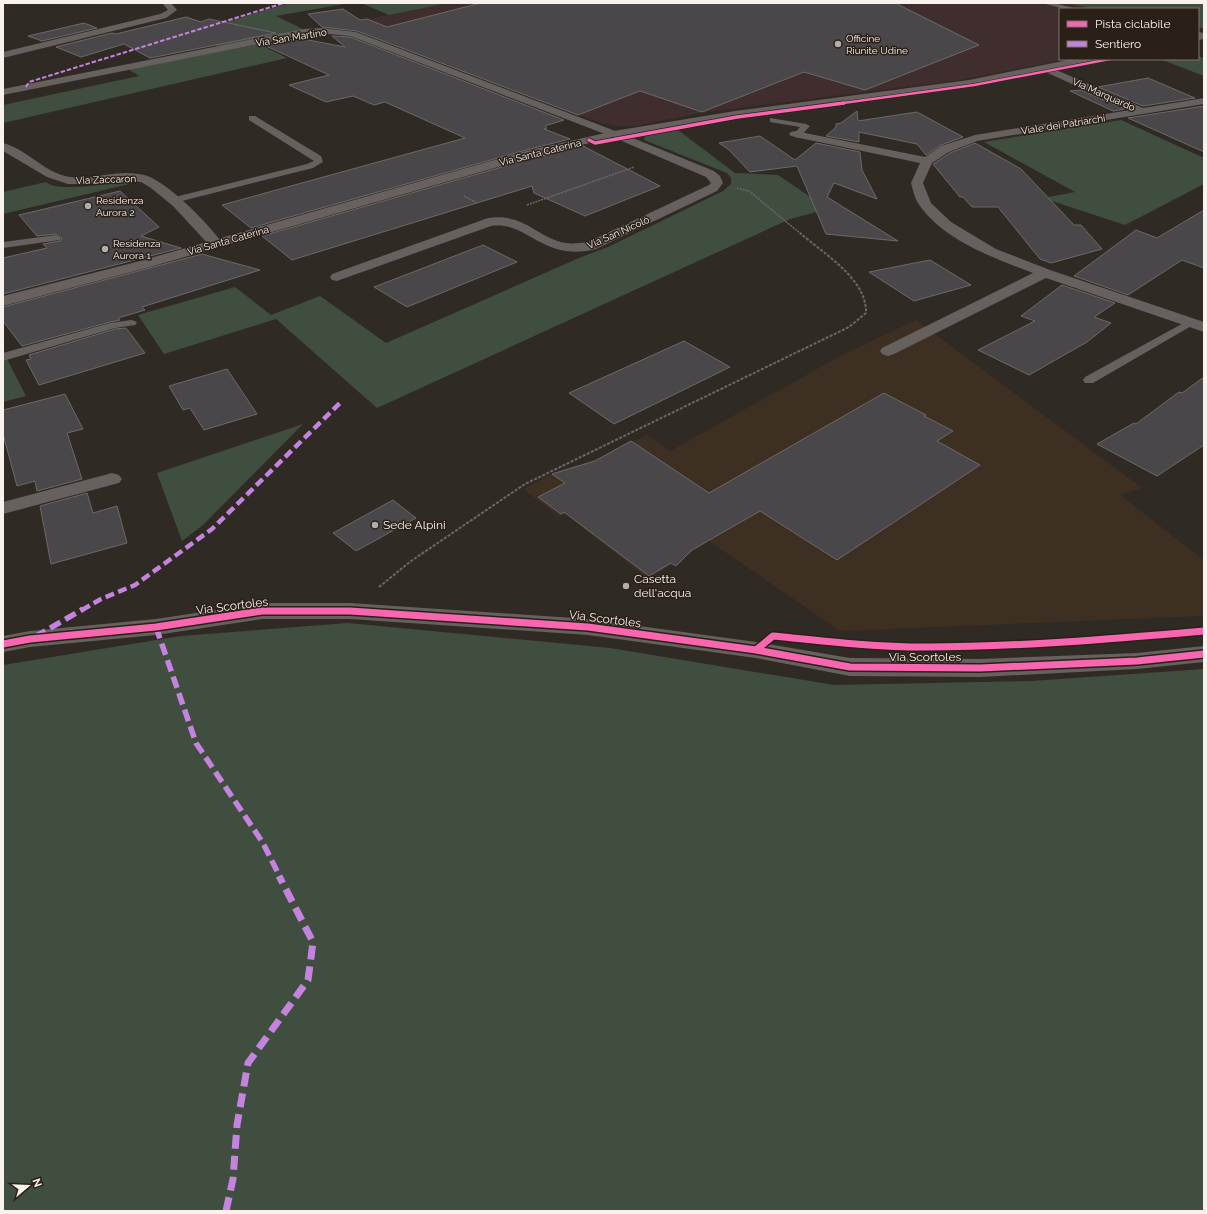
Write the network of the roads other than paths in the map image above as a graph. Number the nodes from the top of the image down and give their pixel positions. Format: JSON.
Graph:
{"nodes":[{"id":1,"x":166,"y":3,"type":"edge"},
{"id":2,"x":1045,"y":3,"type":"edge"},
{"id":3,"x":1069,"y":8,"type":"edge"},
{"id":4,"x":3,"y":55,"type":"edge"},
{"id":5,"x":1083,"y":60,"type":"edge"},
{"id":6,"x":1045,"y":68,"type":"junction"},
{"id":7,"x":3,"y":92,"type":"edge"},
{"id":8,"x":1204,"y":101,"type":"edge"},
{"id":9,"x":1142,"y":110,"type":"junction"},
{"id":10,"x":252,"y":118,"type":"dead end"},
{"id":11,"x":773,"y":120,"type":"dead end"},
{"id":12,"x":614,"y":134,"type":"junction"},
{"id":13,"x":796,"y":134,"type":"joint"},
{"id":14,"x":3,"y":147,"type":"edge"},
{"id":15,"x":927,"y":161,"type":"junction"},
{"id":16,"x":174,"y":200,"type":"junction"},
{"id":17,"x":56,"y":238,"type":"dead end"},
{"id":18,"x":215,"y":243,"type":"junction"},
{"id":19,"x":3,"y":245,"type":"edge"},
{"id":20,"x":1045,"y":274,"type":"junction"},
{"id":21,"x":337,"y":277,"type":"dead end"},
{"id":22,"x":3,"y":301,"type":"edge"},
{"id":23,"x":131,"y":322,"type":"dead end"},
{"id":24,"x":1189,"y":322,"type":"junction"},
{"id":25,"x":1204,"y":327,"type":"edge"},
{"id":26,"x":888,"y":351,"type":"dead end"},
{"id":27,"x":3,"y":357,"type":"edge"},
{"id":28,"x":1089,"y":380,"type":"dead end"},
{"id":29,"x":112,"y":479,"type":"dead end"},
{"id":30,"x":3,"y":508,"type":"edge"},
{"id":31,"x":3,"y":644,"type":"edge"},
{"id":32,"x":1204,"y":654,"type":"edge"}],
"edges":[{"from":1,"to":4,"type":"street"},
{"from":2,"to":3,"type":"lane"},
{"from":5,"to":6,"type":"street","name":"Via Santa Caterina"},
{"from":6,"to":9,"type":"street","name":"Via Marquardo"},
{"from":6,"to":12,"type":"street","name":"Via Santa Caterina"},
{"from":7,"to":12,"type":"street","name":"Via San Martino"},
{"from":8,"to":9,"type":"street","name":"Viale dei Patriarchi"},
{"from":9,"to":15,"type":"street","name":"Viale dei Patriarchi"},
{"from":10,"to":16,"type":"lane"},
{"from":11,"to":13,"type":"lane"},
{"from":12,"to":18,"type":"street","name":"Via Santa Caterina"},
{"from":12,"to":21,"type":"street","name":"Via San Nicolò"},
{"from":13,"to":15,"type":"street"},
{"from":14,"to":16,"type":"street","name":"Via Zaccaron"},
{"from":15,"to":20,"type":"street"},
{"from":16,"to":18,"type":"street","name":"Via Zaccaron"},
{"from":17,"to":19,"type":"lane"},
{"from":18,"to":22,"type":"street","name":"Via Santa Caterina"},
{"from":20,"to":24,"type":"street"},
{"from":20,"to":26,"type":"street"},
{"from":23,"to":27,"type":"lane"},
{"from":24,"to":25,"type":"street"},
{"from":24,"to":28,"type":"lane"},
{"from":29,"to":30,"type":"street"},
{"from":31,"to":32,"type":"street","name":"Via Scortoles"}]}
